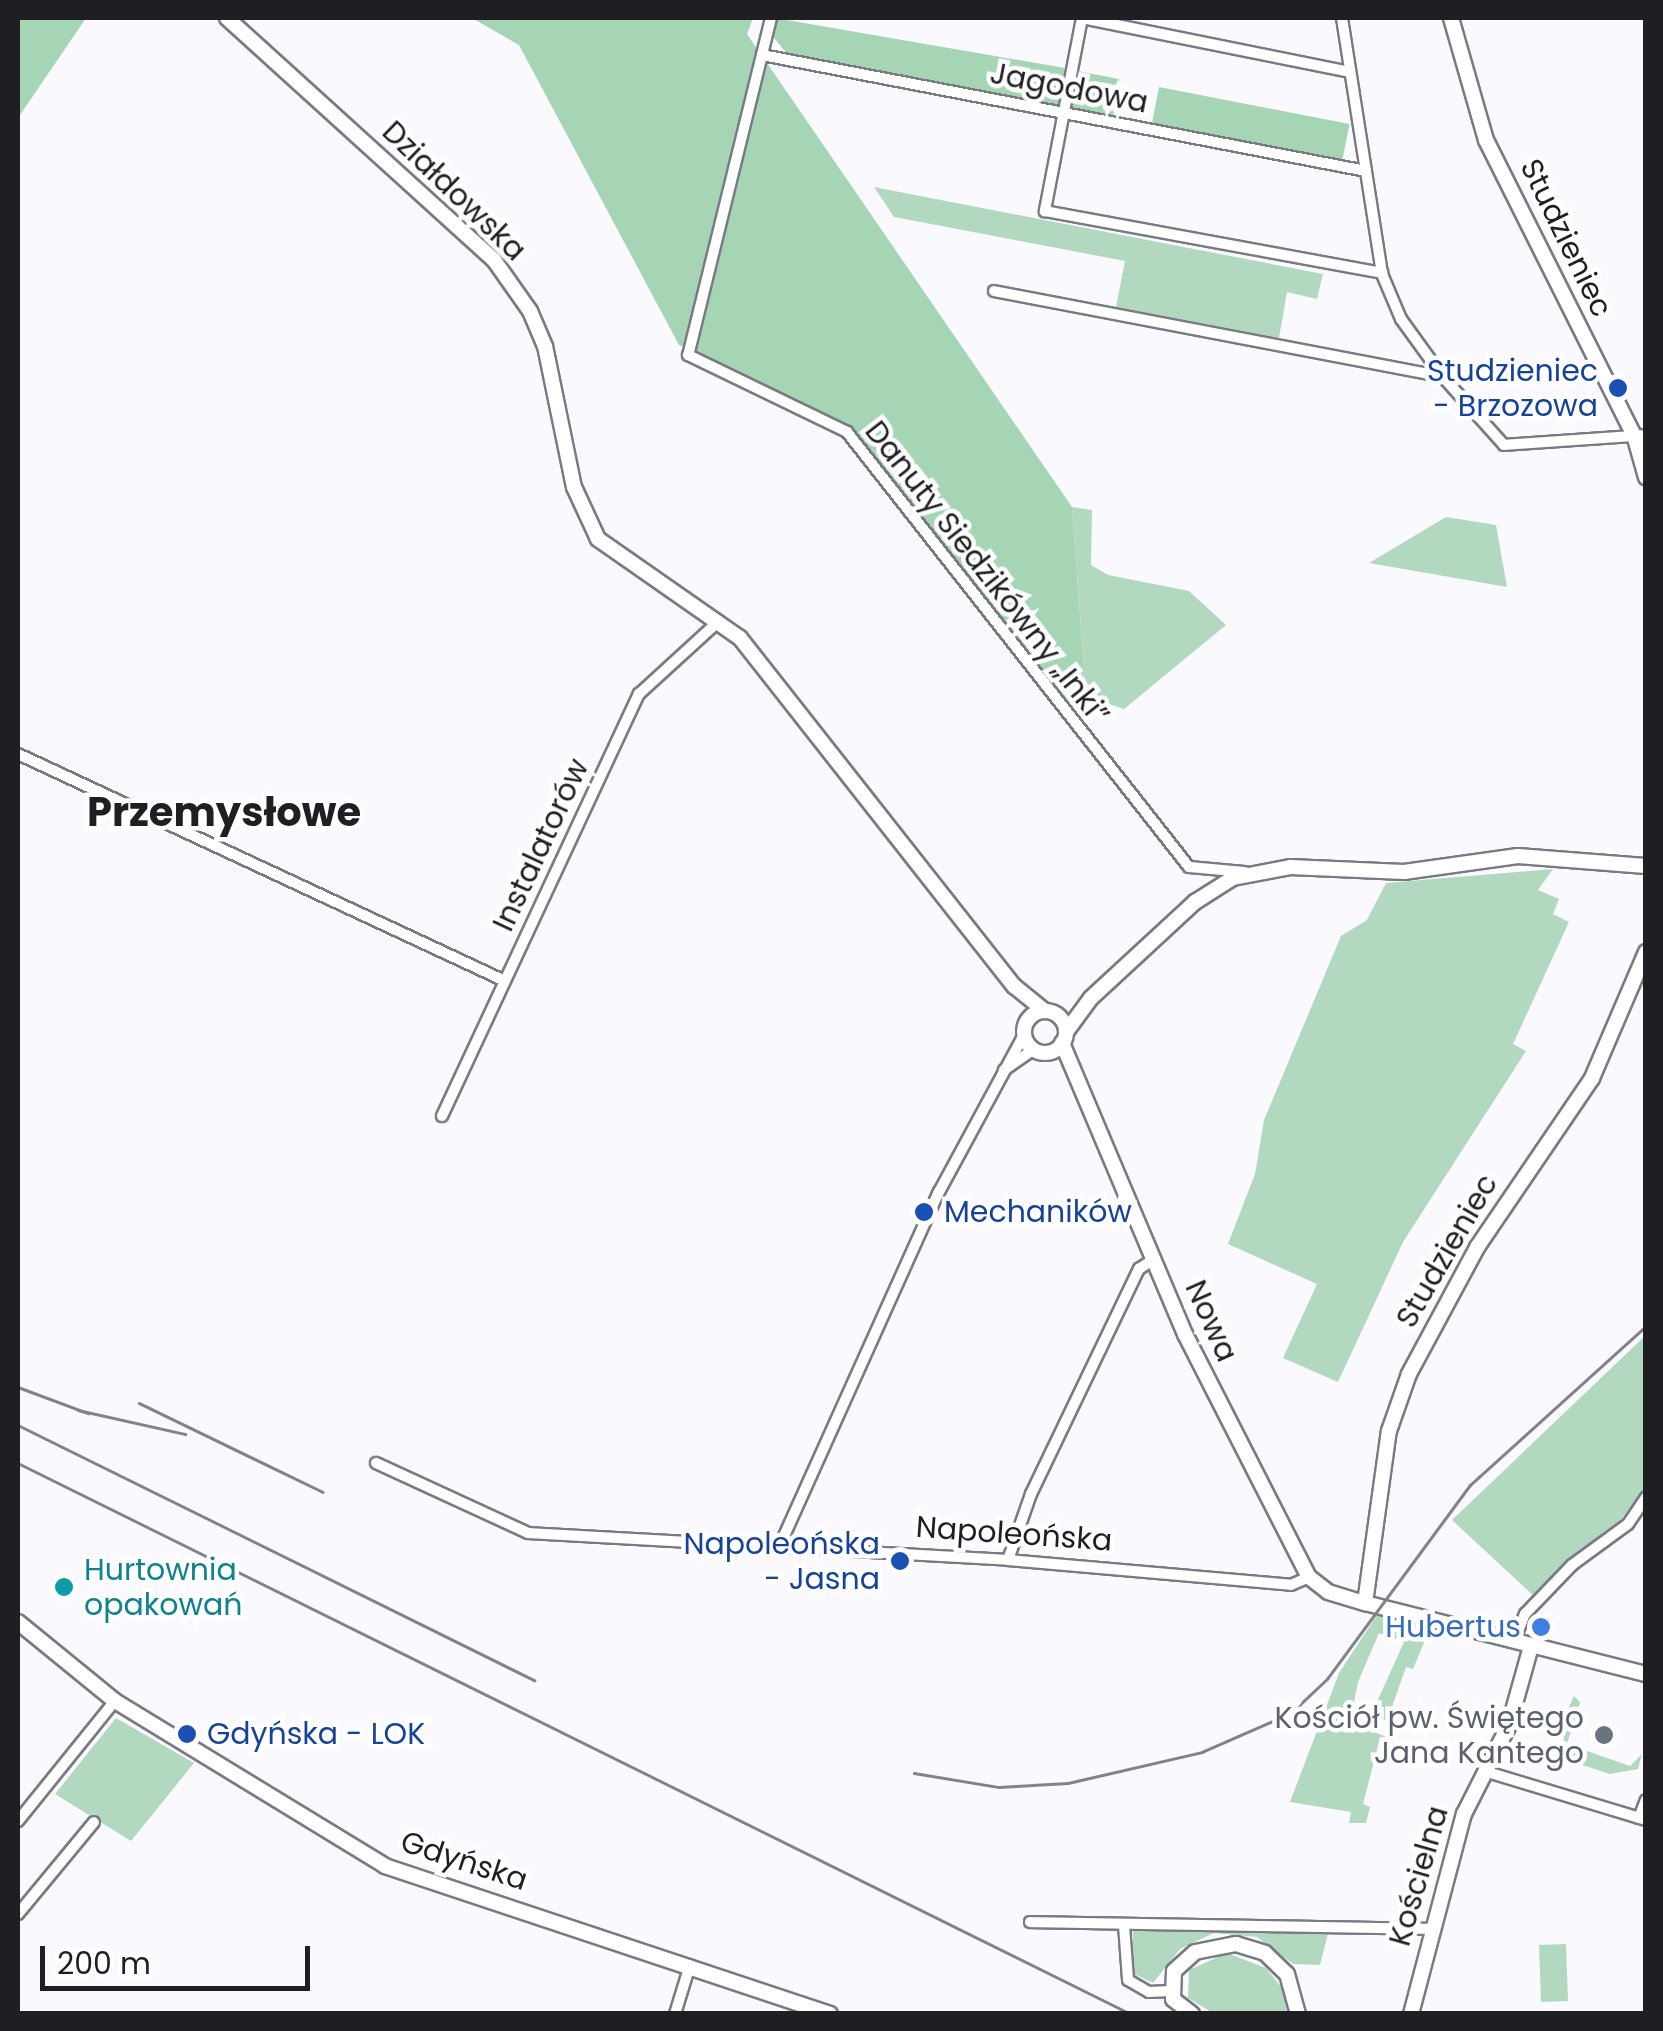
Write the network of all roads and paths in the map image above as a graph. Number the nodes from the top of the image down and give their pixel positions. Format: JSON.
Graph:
{"nodes":[{"id":1,"x":226,"y":18,"type":"edge"},
{"id":2,"x":771,"y":18,"type":"edge"},
{"id":3,"x":1082,"y":18,"type":"edge"},
{"id":4,"x":1342,"y":18,"type":"edge"},
{"id":5,"x":1451,"y":18,"type":"edge"},
{"id":6,"x":762,"y":55,"type":"junction"},
{"id":7,"x":1350,"y":72,"type":"junction"},
{"id":8,"x":1063,"y":113,"type":"junction"},
{"id":9,"x":1366,"y":171,"type":"junction"},
{"id":10,"x":1382,"y":273,"type":"junction"},
{"id":11,"x":994,"y":290,"type":"dead end"},
{"id":12,"x":1443,"y":377,"type":"junction"},
{"id":13,"x":1640,"y":435,"type":"edge"},
{"id":14,"x":1646,"y":478,"type":"edge"},
{"id":15,"x":719,"y":621,"type":"junction"},
{"id":16,"x":18,"y":754,"type":"edge"},
{"id":17,"x":1646,"y":866,"type":"edge"},
{"id":18,"x":1254,"y":872,"type":"junction"},
{"id":19,"x":1646,"y":952,"type":"edge"},
{"id":20,"x":506,"y":981,"type":"junction"},
{"id":21,"x":1014,"y":986,"type":"junction"},
{"id":22,"x":1092,"y":998,"type":"junction"},
{"id":23,"x":1050,"y":1012,"type":"junction"},
{"id":24,"x":1025,"y":1028,"type":"junction"},
{"id":25,"x":1064,"y":1038,"type":"junction"},
{"id":26,"x":1040,"y":1051,"type":"junction"},
{"id":27,"x":1003,"y":1070,"type":"junction"},
{"id":28,"x":1074,"y":1083,"type":"junction"},
{"id":29,"x":442,"y":1116,"type":"dead end"},
{"id":30,"x":1154,"y":1259,"type":"junction"},
{"id":31,"x":376,"y":1464,"type":"dead end"},
{"id":32,"x":1646,"y":1496,"type":"edge"},
{"id":33,"x":780,"y":1545,"type":"junction"},
{"id":34,"x":1008,"y":1560,"type":"junction"},
{"id":35,"x":1309,"y":1577,"type":"junction"},
{"id":36,"x":1365,"y":1603,"type":"junction"},
{"id":37,"x":18,"y":1622,"type":"edge"},
{"id":38,"x":1514,"y":1641,"type":"junction"},
{"id":39,"x":1531,"y":1646,"type":"junction"},
{"id":40,"x":1646,"y":1674,"type":"edge"},
{"id":41,"x":115,"y":1702,"type":"junction"},
{"id":42,"x":1484,"y":1772,"type":"junction"},
{"id":43,"x":1646,"y":1800,"type":"edge"},
{"id":44,"x":1642,"y":1819,"type":"edge"},
{"id":45,"x":18,"y":1821,"type":"edge"},
{"id":46,"x":94,"y":1822,"type":"dead end"},
{"id":47,"x":18,"y":1914,"type":"edge"},
{"id":48,"x":1030,"y":1922,"type":"dead end"},
{"id":49,"x":1124,"y":1924,"type":"junction"},
{"id":50,"x":1432,"y":1929,"type":"junction"},
{"id":51,"x":690,"y":1964,"type":"junction"},
{"id":52,"x":1170,"y":1991,"type":"junction"},
{"id":53,"x":675,"y":2014,"type":"edge"},
{"id":54,"x":830,"y":2014,"type":"edge"},
{"id":55,"x":1192,"y":2014,"type":"edge"},
{"id":56,"x":1298,"y":2014,"type":"edge"},
{"id":57,"x":1411,"y":2014,"type":"edge"}],
"edges":[{"from":1,"to":15,"type":"street","name":"Działdowska"},
{"from":2,"to":6,"type":"street","name":"Danuty Siedzikówny „Inki”"},
{"from":3,"to":7,"type":"street"},
{"from":3,"to":8,"type":"street"},
{"from":4,"to":7,"type":"street"},
{"from":5,"to":13,"type":"street","name":"Studzieniec"},
{"from":6,"to":8,"type":"street","name":"Jagodowa"},
{"from":6,"to":18,"type":"street","name":"Danuty Siedzikówny „Inki”"},
{"from":7,"to":9,"type":"street"},
{"from":8,"to":9,"type":"street","name":"Jagodowa"},
{"from":8,"to":10,"type":"street"},
{"from":9,"to":10,"type":"street"},
{"from":10,"to":12,"type":"street"},
{"from":11,"to":12,"type":"street"},
{"from":12,"to":13,"type":"street"},
{"from":13,"to":14,"type":"street","name":"Studzieniec"},
{"from":15,"to":20,"type":"street","name":"Instalatorów"},
{"from":15,"to":21,"type":"street"},
{"from":16,"to":20,"type":"street"},
{"from":17,"to":18,"type":"street"},
{"from":18,"to":22,"type":"street"},
{"from":19,"to":36,"type":"street","name":"Studzieniec"},
{"from":20,"to":29,"type":"street","name":"Instalatorów"},
{"from":21,"to":23,"type":"street"},
{"from":21,"to":24,"type":"street"},
{"from":22,"to":23,"type":"street"},
{"from":22,"to":25,"type":"street"},
{"from":23,"to":24,"type":"street"},
{"from":23,"to":25,"type":"street","name":"Nowa"},
{"from":24,"to":26,"type":"street","name":"Nowa"},
{"from":24,"to":27,"type":"street"},
{"from":25,"to":26,"type":"street"},
{"from":25,"to":28,"type":"street","name":"Nowa"},
{"from":26,"to":27,"type":"street"},
{"from":26,"to":28,"type":"street","name":"Nowa"},
{"from":27,"to":33,"type":"street"},
{"from":28,"to":30,"type":"street","name":"Nowa"},
{"from":30,"to":34,"type":"street"},
{"from":30,"to":35,"type":"street","name":"Nowa"},
{"from":31,"to":33,"type":"street","name":"Napoleońska"},
{"from":32,"to":38,"type":"street"},
{"from":33,"to":34,"type":"street","name":"Napoleońska"},
{"from":34,"to":35,"type":"street","name":"Napoleońska"},
{"from":35,"to":36,"type":"street"},
{"from":36,"to":38,"type":"street"},
{"from":37,"to":41,"type":"street","name":"Gdyńska"},
{"from":38,"to":39,"type":"street"},
{"from":39,"to":40,"type":"street"},
{"from":39,"to":42,"type":"street","name":"Kościelna"},
{"from":41,"to":45,"type":"street"},
{"from":41,"to":51,"type":"street","name":"Gdyńska"},
{"from":42,"to":44,"type":"street"},
{"from":42,"to":50,"type":"street","name":"Kościelna"},
{"from":43,"to":44,"type":"street"},
{"from":46,"to":47,"type":"street"},
{"from":48,"to":49,"type":"street"},
{"from":49,"to":50,"type":"street"},
{"from":49,"to":52,"type":"street"},
{"from":50,"to":57,"type":"street","name":"Kościelna"},
{"from":51,"to":53,"type":"street"},
{"from":51,"to":54,"type":"street","name":"Gdyńska"},
{"from":52,"to":55,"type":"street"},
{"from":52,"to":56,"type":"street"}]}
